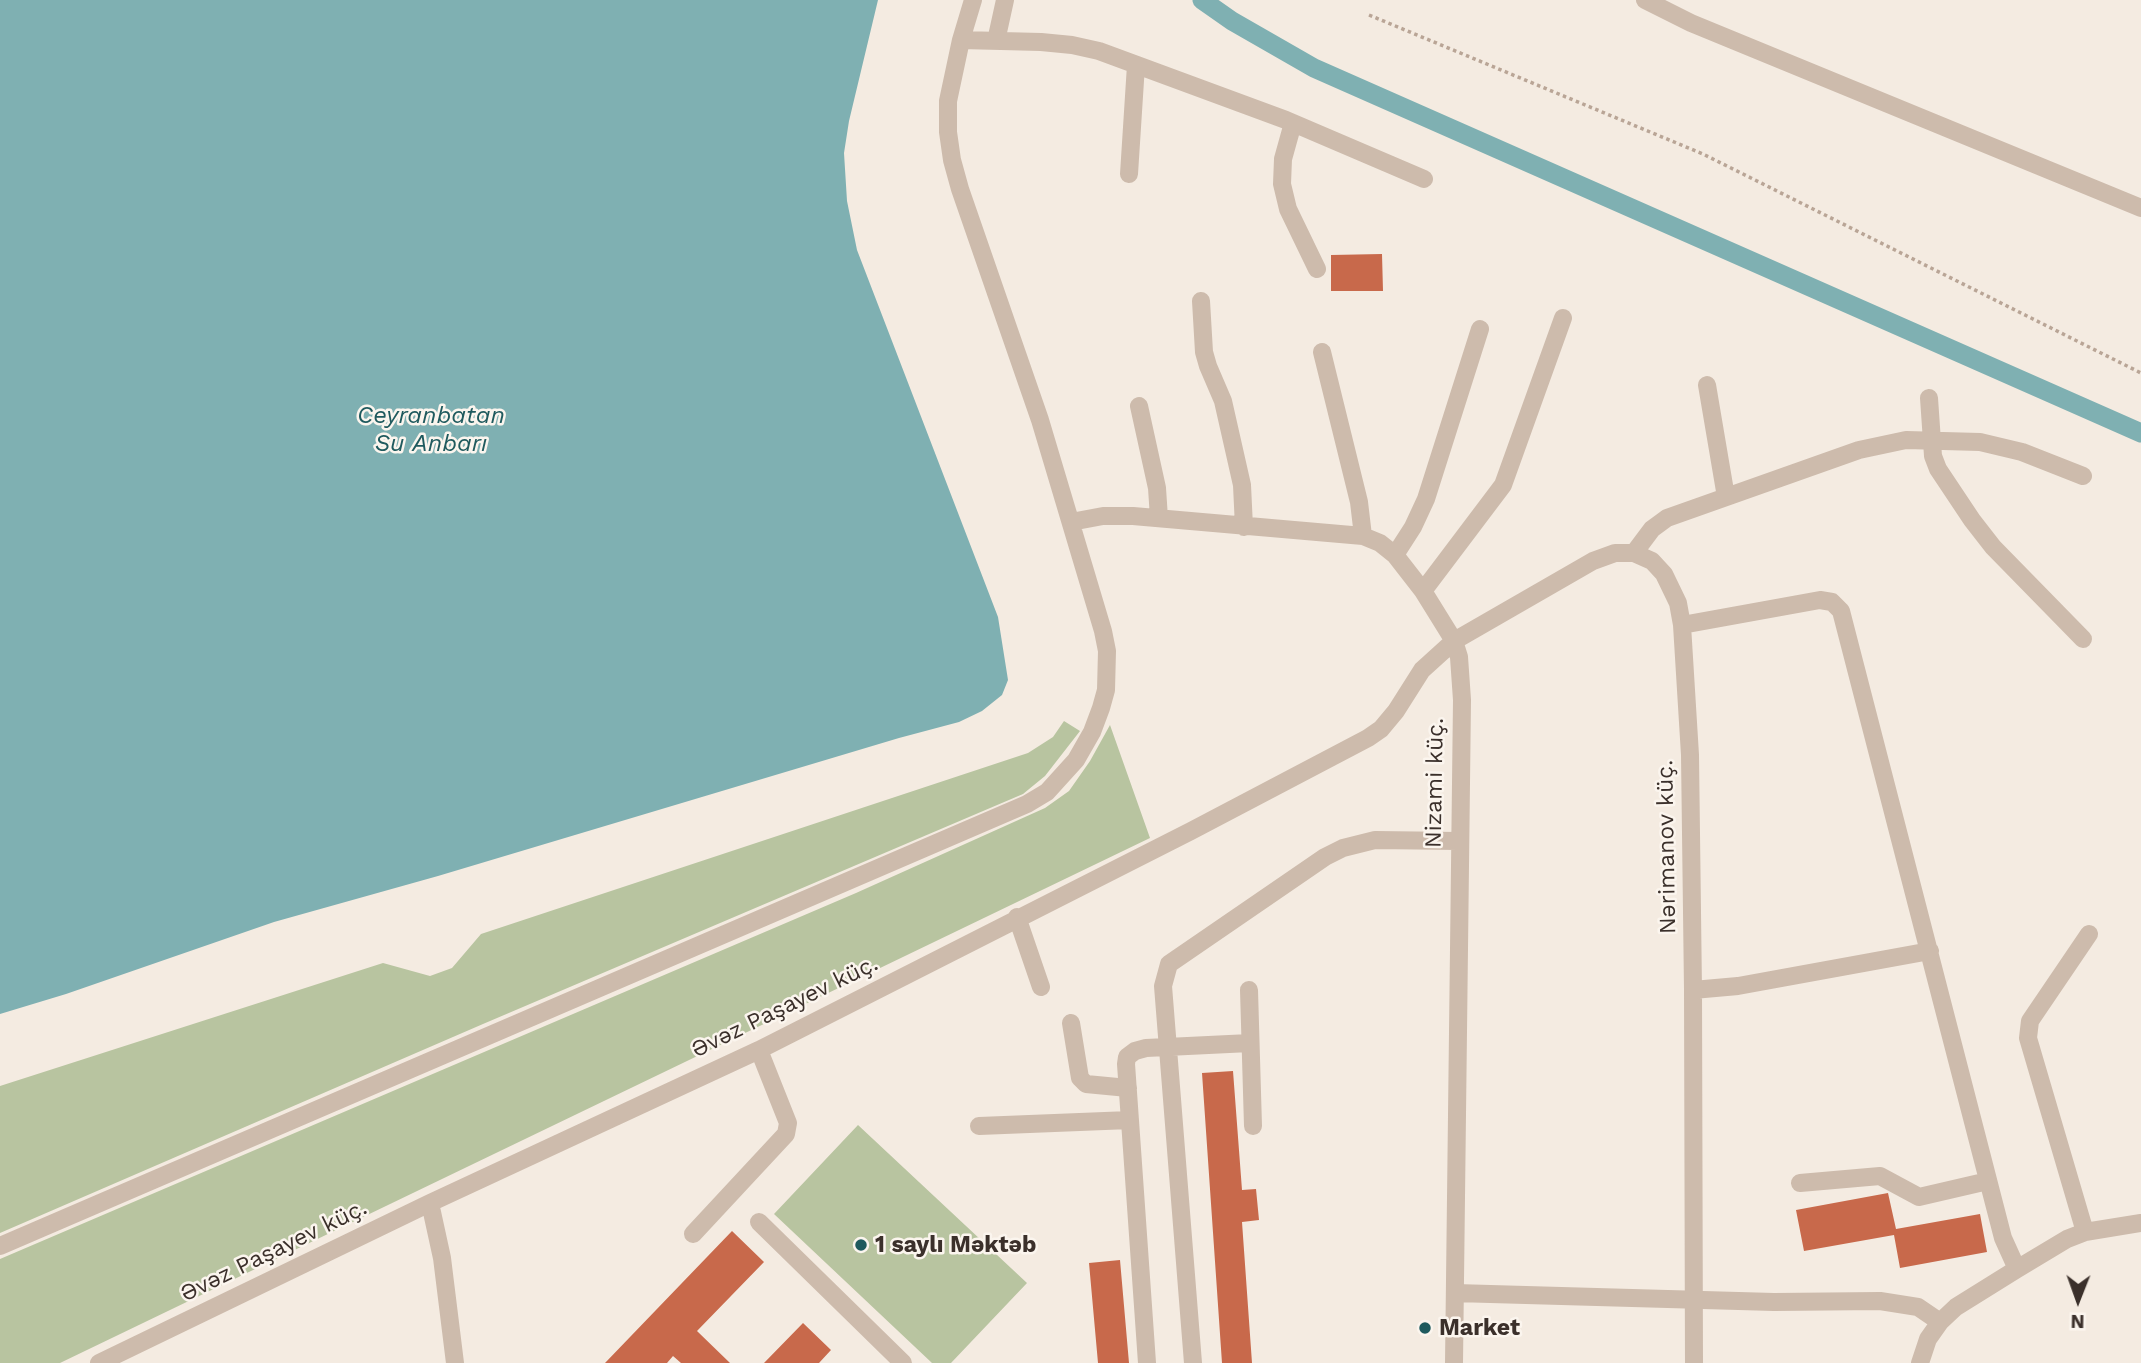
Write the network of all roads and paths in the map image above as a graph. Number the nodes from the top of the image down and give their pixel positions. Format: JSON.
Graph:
{"nodes":[{"id":1,"x":973,"y":0,"type":"edge"},
{"id":2,"x":1005,"y":0,"type":"edge"},
{"id":3,"x":1645,"y":0,"type":"edge"},
{"id":4,"x":1369,"y":15,"type":"dead end"},
{"id":5,"x":961,"y":40,"type":"junction"},
{"id":6,"x":996,"y":41,"type":"junction"},
{"id":7,"x":1136,"y":65,"type":"junction"},
{"id":8,"x":1293,"y":123,"type":"junction"},
{"id":9,"x":1129,"y":174,"type":"dead end"},
{"id":10,"x":1424,"y":179,"type":"dead end"},
{"id":11,"x":2141,"y":208,"type":"edge"},
{"id":12,"x":1317,"y":269,"type":"dead end"},
{"id":13,"x":1201,"y":301,"type":"dead end"},
{"id":14,"x":1563,"y":318,"type":"dead end"},
{"id":15,"x":1480,"y":330,"type":"dead end"},
{"id":16,"x":1322,"y":352,"type":"dead end"},
{"id":17,"x":2141,"y":373,"type":"edge"},
{"id":18,"x":1707,"y":385,"type":"dead end"},
{"id":19,"x":1928,"y":398,"type":"dead end"},
{"id":20,"x":1139,"y":406,"type":"dead end"},
{"id":21,"x":1932,"y":439,"type":"junction"},
{"id":22,"x":2083,"y":476,"type":"dead end"},
{"id":23,"x":1726,"y":497,"type":"junction"},
{"id":24,"x":1158,"y":518,"type":"junction"},
{"id":25,"x":1071,"y":522,"type":"junction"},
{"id":26,"x":1244,"y":527,"type":"junction"},
{"id":27,"x":1363,"y":536,"type":"junction"},
{"id":28,"x":1634,"y":553,"type":"junction"},
{"id":29,"x":1395,"y":555,"type":"junction"},
{"id":30,"x":1423,"y":591,"type":"junction"},
{"id":31,"x":1682,"y":625,"type":"junction"},
{"id":32,"x":2083,"y":639,"type":"dead end"},
{"id":33,"x":1454,"y":641,"type":"junction"},
{"id":34,"x":1458,"y":841,"type":"junction"},
{"id":35,"x":1017,"y":917,"type":"junction"},
{"id":36,"x":2089,"y":934,"type":"dead end"},
{"id":37,"x":1930,"y":951,"type":"junction"},
{"id":38,"x":1041,"y":987,"type":"dead end"},
{"id":39,"x":1249,"y":990,"type":"dead end"},
{"id":40,"x":1693,"y":990,"type":"junction"},
{"id":41,"x":1071,"y":1023,"type":"dead end"},
{"id":42,"x":1250,"y":1043,"type":"junction"},
{"id":43,"x":1169,"y":1045,"type":"junction"},
{"id":44,"x":759,"y":1050,"type":"junction"},
{"id":45,"x":1128,"y":1088,"type":"junction"},
{"id":46,"x":1130,"y":1120,"type":"junction"},
{"id":47,"x":979,"y":1126,"type":"dead end"},
{"id":48,"x":1253,"y":1126,"type":"dead end"},
{"id":49,"x":1988,"y":1181,"type":"junction"},
{"id":50,"x":1800,"y":1183,"type":"dead end"},
{"id":51,"x":430,"y":1203,"type":"junction"},
{"id":52,"x":759,"y":1222,"type":"dead end"},
{"id":53,"x":2141,"y":1223,"type":"edge"},
{"id":54,"x":2085,"y":1232,"type":"junction"},
{"id":55,"x":693,"y":1234,"type":"dead end"},
{"id":56,"x":0,"y":1246,"type":"edge"},
{"id":57,"x":2017,"y":1269,"type":"junction"},
{"id":58,"x":1455,"y":1293,"type":"junction"},
{"id":59,"x":1695,"y":1298,"type":"junction"},
{"id":60,"x":1940,"y":1322,"type":"junction"},
{"id":61,"x":99,"y":1363,"type":"edge"},
{"id":62,"x":455,"y":1363,"type":"edge"},
{"id":63,"x":903,"y":1363,"type":"edge"},
{"id":64,"x":1147,"y":1363,"type":"edge"},
{"id":65,"x":1193,"y":1363,"type":"edge"},
{"id":66,"x":1454,"y":1363,"type":"edge"},
{"id":67,"x":1695,"y":1363,"type":"edge"},
{"id":68,"x":1920,"y":1363,"type":"edge"}],
"edges":[{"from":1,"to":5,"type":"street"},
{"from":2,"to":6,"type":"street"},
{"from":3,"to":11,"type":"street"},
{"from":4,"to":17,"type":"path"},
{"from":5,"to":6,"type":"street"},
{"from":5,"to":25,"type":"street"},
{"from":6,"to":7,"type":"street"},
{"from":7,"to":8,"type":"street"},
{"from":7,"to":9,"type":"street"},
{"from":8,"to":10,"type":"street"},
{"from":8,"to":12,"type":"street"},
{"from":13,"to":26,"type":"street"},
{"from":14,"to":30,"type":"street"},
{"from":15,"to":29,"type":"street"},
{"from":16,"to":27,"type":"street"},
{"from":18,"to":23,"type":"street"},
{"from":19,"to":21,"type":"street"},
{"from":20,"to":24,"type":"street"},
{"from":21,"to":22,"type":"street"},
{"from":21,"to":23,"type":"street"},
{"from":21,"to":32,"type":"street"},
{"from":23,"to":28,"type":"street"},
{"from":24,"to":25,"type":"street","name":"Nizami küç."},
{"from":24,"to":26,"type":"street","name":"Nizami küç."},
{"from":25,"to":56,"type":"street"},
{"from":26,"to":27,"type":"street","name":"Nizami küç."},
{"from":27,"to":29,"type":"street","name":"Nizami küç."},
{"from":28,"to":31,"type":"street","name":"Nərimanov küç."},
{"from":28,"to":33,"type":"street"},
{"from":29,"to":30,"type":"street","name":"Nizami küç."},
{"from":30,"to":33,"type":"street","name":"Nizami küç."},
{"from":31,"to":37,"type":"street"},
{"from":31,"to":40,"type":"street","name":"Nərimanov küç."},
{"from":33,"to":34,"type":"street","name":"Nizami küç."},
{"from":33,"to":35,"type":"street","name":"Əvəz Paşayev küç."},
{"from":34,"to":43,"type":"street"},
{"from":34,"to":58,"type":"street","name":"Nizami küç."},
{"from":35,"to":38,"type":"street"},
{"from":35,"to":44,"type":"street","name":"Əvəz Paşayev küç."},
{"from":36,"to":54,"type":"street"},
{"from":37,"to":40,"type":"street"},
{"from":37,"to":49,"type":"street"},
{"from":39,"to":42,"type":"street"},
{"from":40,"to":59,"type":"street","name":"Nərimanov küç."},
{"from":41,"to":45,"type":"street"},
{"from":42,"to":43,"type":"street"},
{"from":42,"to":48,"type":"street"},
{"from":43,"to":45,"type":"street"},
{"from":43,"to":65,"type":"street"},
{"from":44,"to":51,"type":"street","name":"Əvəz Paşayev küç."},
{"from":44,"to":55,"type":"street"},
{"from":45,"to":46,"type":"street"},
{"from":46,"to":47,"type":"street"},
{"from":46,"to":64,"type":"street"},
{"from":49,"to":50,"type":"street"},
{"from":49,"to":57,"type":"street"},
{"from":51,"to":61,"type":"street","name":"Əvəz Paşayev küç."},
{"from":51,"to":62,"type":"street"},
{"from":52,"to":63,"type":"street"},
{"from":53,"to":54,"type":"street"},
{"from":54,"to":57,"type":"street"},
{"from":57,"to":60,"type":"street"},
{"from":58,"to":59,"type":"street"},
{"from":58,"to":66,"type":"street","name":"Nizami küç."},
{"from":59,"to":60,"type":"street"},
{"from":59,"to":67,"type":"street","name":"Nərimanov küç."},
{"from":60,"to":68,"type":"street"}]}
